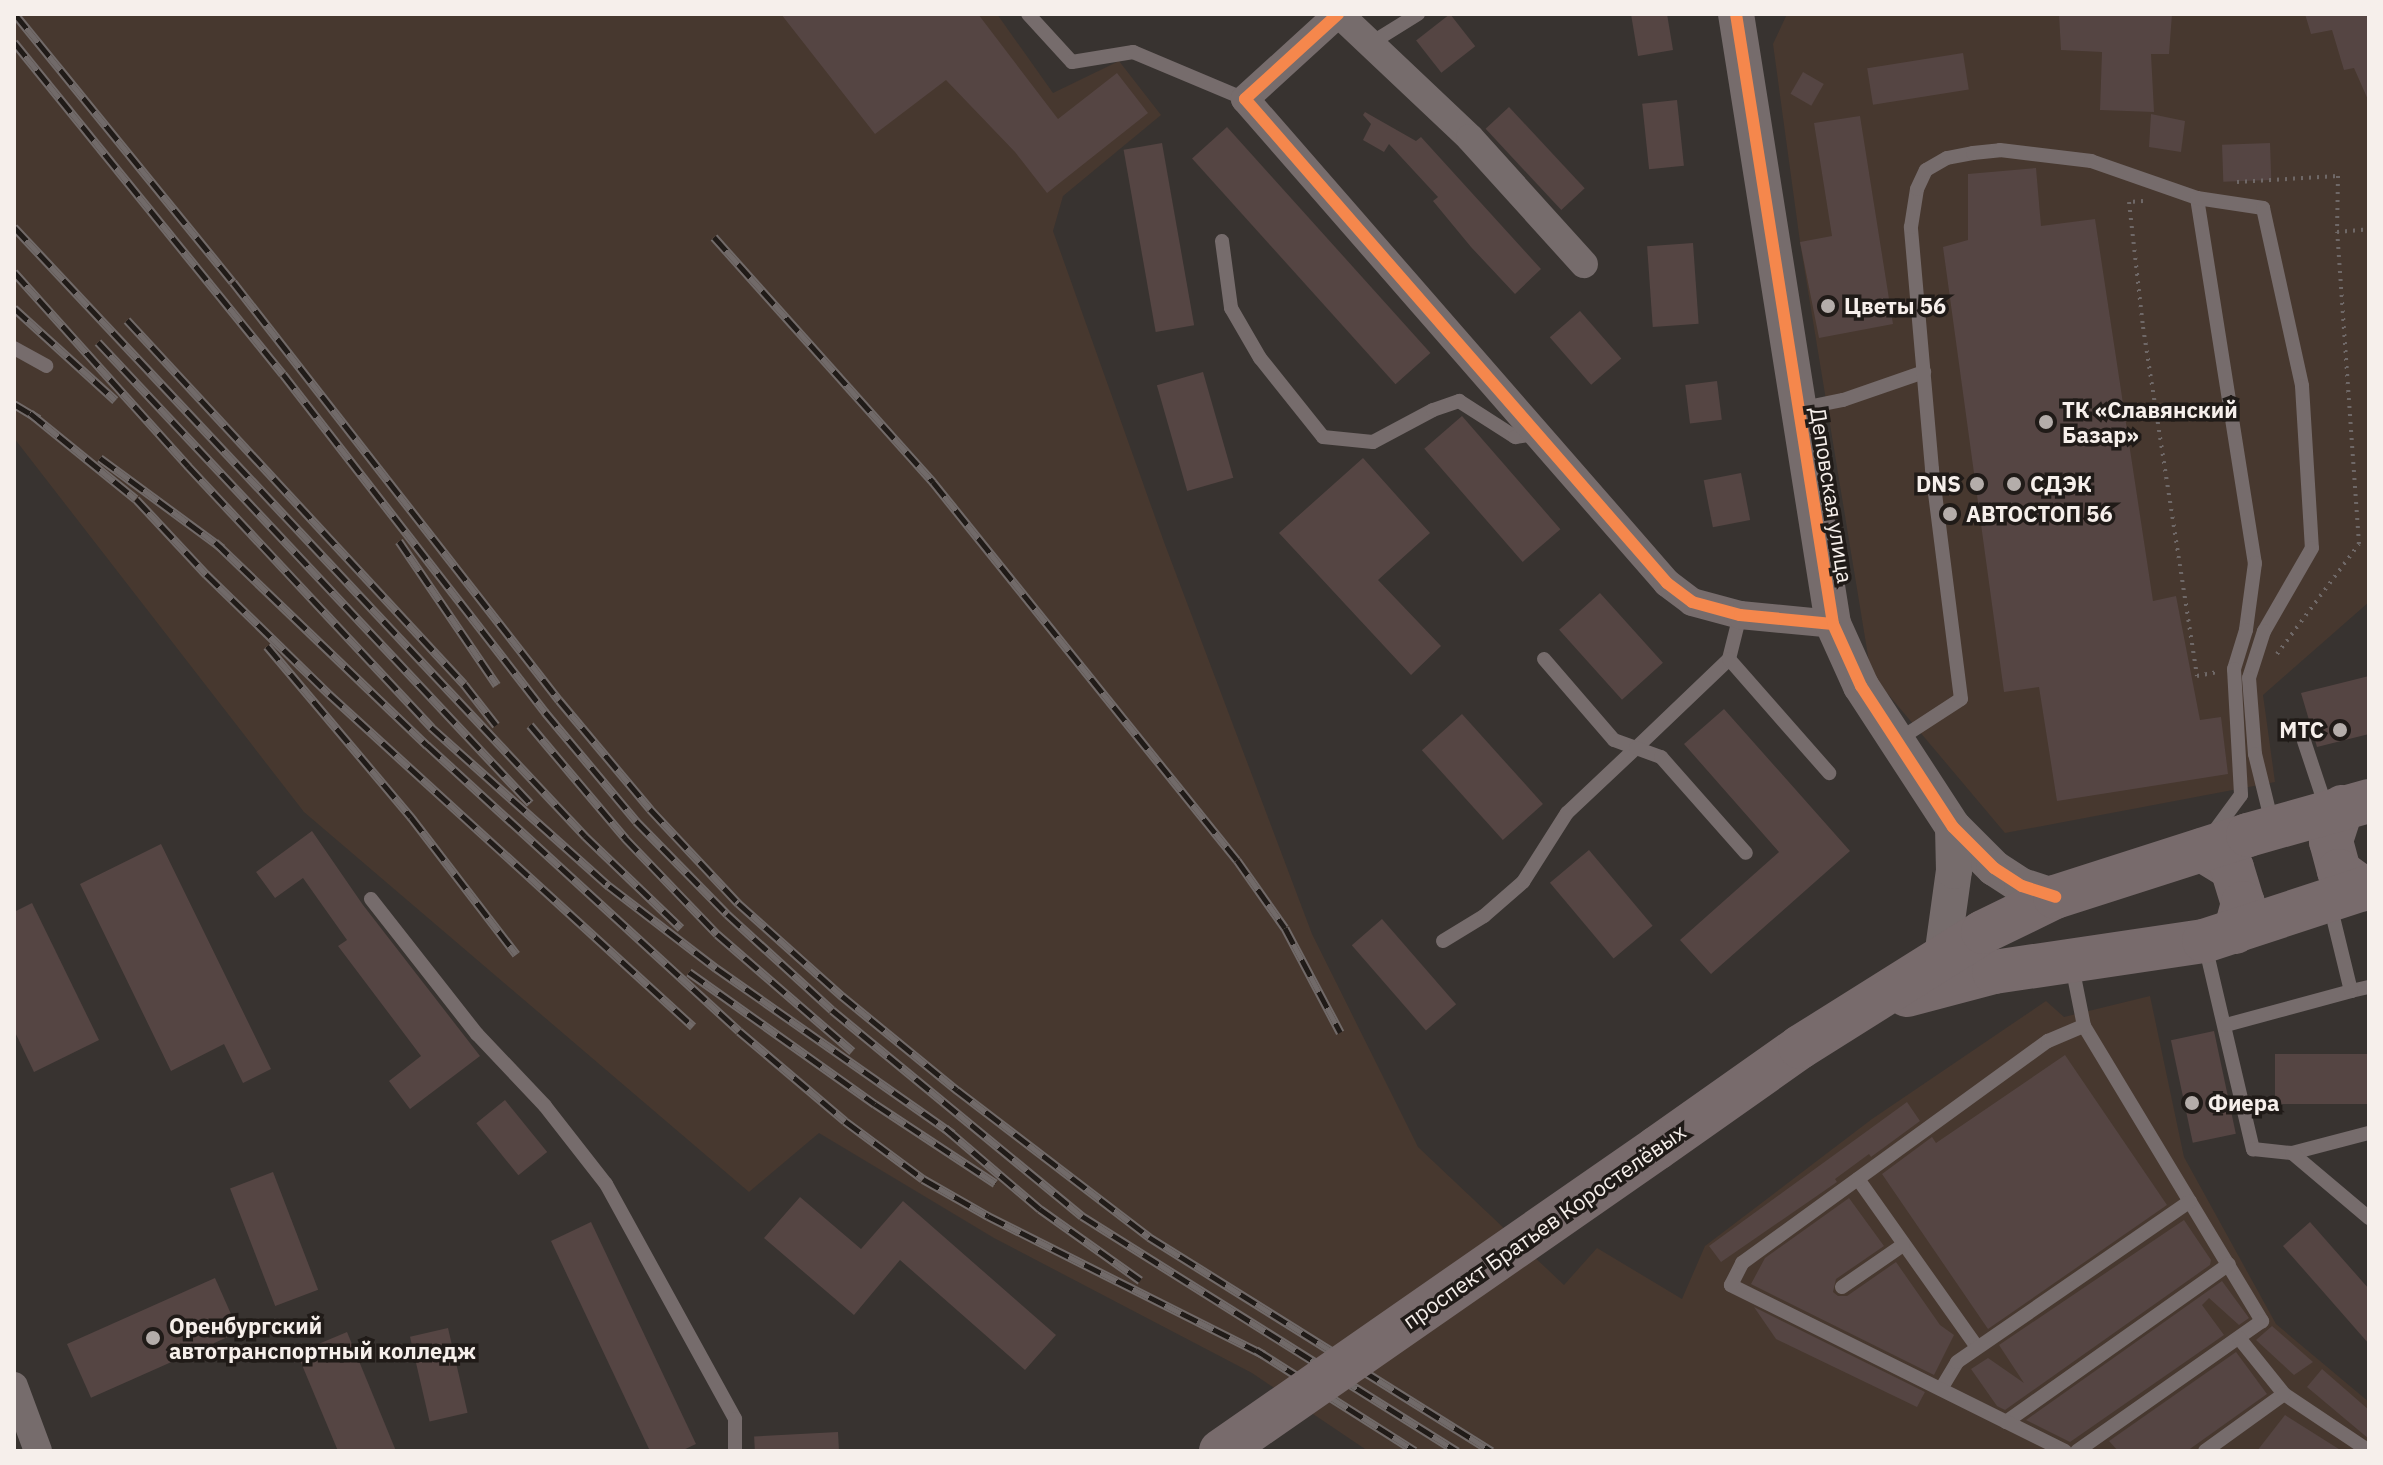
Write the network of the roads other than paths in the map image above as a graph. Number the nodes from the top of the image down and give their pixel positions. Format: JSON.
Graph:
{"nodes":[{"id":1,"x":1028,"y":14,"type":"edge"},
{"id":2,"x":1338,"y":14,"type":"edge"},
{"id":3,"x":1418,"y":14,"type":"edge"},
{"id":4,"x":1736,"y":14,"type":"edge"},
{"id":5,"x":1368,"y":45,"type":"junction"},
{"id":6,"x":1245,"y":99,"type":"junction"},
{"id":7,"x":2197,"y":198,"type":"junction"},
{"id":8,"x":1222,"y":241,"type":"dead end"},
{"id":9,"x":1584,"y":264,"type":"dead end"},
{"id":10,"x":14,"y":348,"type":"edge"},
{"id":11,"x":46,"y":366,"type":"dead end"},
{"id":12,"x":1924,"y":372,"type":"junction"},
{"id":13,"x":1798,"y":409,"type":"junction"},
{"id":14,"x":1537,"y":434,"type":"junction"},
{"id":15,"x":1740,"y":615,"type":"junction"},
{"id":16,"x":1833,"y":624,"type":"junction"},
{"id":17,"x":1544,"y":659,"type":"dead end"},
{"id":18,"x":1729,"y":659,"type":"junction"},
{"id":19,"x":1897,"y":741,"type":"junction"},
{"id":20,"x":2304,"y":741,"type":"dead end"},
{"id":21,"x":1636,"y":748,"type":"junction"},
{"id":22,"x":1829,"y":773,"type":"dead end"},
{"id":23,"x":2346,"y":807,"type":"edge"},
{"id":24,"x":2254,"y":819,"type":"junction"},
{"id":25,"x":1953,"y":827,"type":"junction"},
{"id":26,"x":2202,"y":850,"type":"junction"},
{"id":27,"x":1746,"y":853,"type":"dead end"},
{"id":28,"x":2354,"y":892,"type":"edge"},
{"id":29,"x":2055,"y":897,"type":"junction"},
{"id":30,"x":371,"y":899,"type":"dead end"},
{"id":31,"x":2220,"y":936,"type":"junction"},
{"id":32,"x":1443,"y":941,"type":"dead end"},
{"id":33,"x":1942,"y":957,"type":"junction"},
{"id":34,"x":2071,"y":962,"type":"junction"},
{"id":35,"x":2369,"y":987,"type":"edge"},
{"id":36,"x":2351,"y":991,"type":"junction"},
{"id":37,"x":1870,"y":1005,"type":"junction"},
{"id":38,"x":2226,"y":1025,"type":"junction"},
{"id":39,"x":2084,"y":1026,"type":"junction"},
{"id":40,"x":2369,"y":1133,"type":"edge"},
{"id":41,"x":2292,"y":1153,"type":"junction"},
{"id":42,"x":1858,"y":1179,"type":"junction"},
{"id":43,"x":2190,"y":1201,"type":"junction"},
{"id":44,"x":2369,"y":1218,"type":"edge"},
{"id":45,"x":1903,"y":1245,"type":"junction"},
{"id":46,"x":2229,"y":1264,"type":"junction"},
{"id":47,"x":1842,"y":1287,"type":"dead end"},
{"id":48,"x":2239,"y":1338,"type":"junction"},
{"id":49,"x":1977,"y":1347,"type":"junction"},
{"id":50,"x":14,"y":1386,"type":"edge"},
{"id":51,"x":1941,"y":1389,"type":"junction"},
{"id":52,"x":2284,"y":1394,"type":"junction"},
{"id":53,"x":2006,"y":1422,"type":"junction"},
{"id":54,"x":38,"y":1451,"type":"edge"},
{"id":55,"x":735,"y":1451,"type":"edge"},
{"id":56,"x":1221,"y":1451,"type":"edge"},
{"id":57,"x":2065,"y":1451,"type":"edge"},
{"id":58,"x":2077,"y":1451,"type":"edge"},
{"id":59,"x":2205,"y":1451,"type":"edge"},
{"id":60,"x":2369,"y":1451,"type":"edge"}],
"edges":[{"from":1,"to":6,"type":"lane"},
{"from":2,"to":5,"type":"street"},
{"from":2,"to":6,"type":"street"},
{"from":3,"to":5,"type":"lane"},
{"from":4,"to":13,"type":"street","name":"Деповская улица"},
{"from":5,"to":9,"type":"street"},
{"from":6,"to":14,"type":"street"},
{"from":7,"to":12,"type":"lane"},
{"from":7,"to":24,"type":"lane"},
{"from":7,"to":24,"type":"lane"},
{"from":8,"to":14,"type":"lane"},
{"from":10,"to":11,"type":"lane"},
{"from":12,"to":13,"type":"lane"},
{"from":12,"to":19,"type":"lane"},
{"from":13,"to":16,"type":"street","name":"Деповская улица"},
{"from":14,"to":15,"type":"street"},
{"from":15,"to":16,"type":"street"},
{"from":15,"to":18,"type":"lane"},
{"from":16,"to":19,"type":"street","name":"Деповская улица"},
{"from":17,"to":21,"type":"lane"},
{"from":18,"to":21,"type":"lane"},
{"from":18,"to":22,"type":"lane"},
{"from":19,"to":25,"type":"street","name":"Деповская улица"},
{"from":20,"to":23,"type":"lane"},
{"from":21,"to":27,"type":"lane"},
{"from":21,"to":32,"type":"lane"},
{"from":23,"to":24,"type":"main road","name":"проспект Братьев Коростелёвых"},
{"from":23,"to":28,"type":"main road"},
{"from":24,"to":26,"type":"main road","name":"проспект Братьев Коростелёвых"},
{"from":25,"to":29,"type":"street","name":"Деповская улица"},
{"from":25,"to":33,"type":"street"},
{"from":26,"to":29,"type":"main road","name":"проспект Братьев Коростелёвых"},
{"from":26,"to":31,"type":"main road"},
{"from":28,"to":31,"type":"main road","name":"проспект Братьев Коростелёвых"},
{"from":28,"to":36,"type":"lane"},
{"from":29,"to":33,"type":"main road","name":"проспект Братьев Коростелёвых"},
{"from":30,"to":55,"type":"lane"},
{"from":31,"to":34,"type":"main road","name":"проспект Братьев Коростелёвых"},
{"from":31,"to":38,"type":"lane"},
{"from":33,"to":37,"type":"main road","name":"проспект Братьев Коростелёвых"},
{"from":34,"to":37,"type":"main road","name":"проспект Братьев Коростелёвых"},
{"from":34,"to":39,"type":"lane"},
{"from":35,"to":36,"type":"lane"},
{"from":36,"to":38,"type":"lane"},
{"from":37,"to":56,"type":"main road","name":"проспект Братьев Коростелёвых","bridge":true},
{"from":38,"to":41,"type":"lane"},
{"from":39,"to":42,"type":"lane"},
{"from":39,"to":43,"type":"lane"},
{"from":40,"to":41,"type":"lane"},
{"from":41,"to":44,"type":"lane"},
{"from":42,"to":45,"type":"lane"},
{"from":42,"to":51,"type":"lane"},
{"from":43,"to":46,"type":"lane"},
{"from":43,"to":49,"type":"lane"},
{"from":45,"to":47,"type":"lane"},
{"from":45,"to":49,"type":"lane"},
{"from":46,"to":48,"type":"lane"},
{"from":46,"to":53,"type":"lane"},
{"from":48,"to":52,"type":"lane"},
{"from":48,"to":58,"type":"lane"},
{"from":49,"to":51,"type":"lane"},
{"from":50,"to":54,"type":"street"},
{"from":51,"to":53,"type":"lane"},
{"from":52,"to":59,"type":"lane"},
{"from":52,"to":60,"type":"lane"},
{"from":53,"to":57,"type":"lane"}]}
